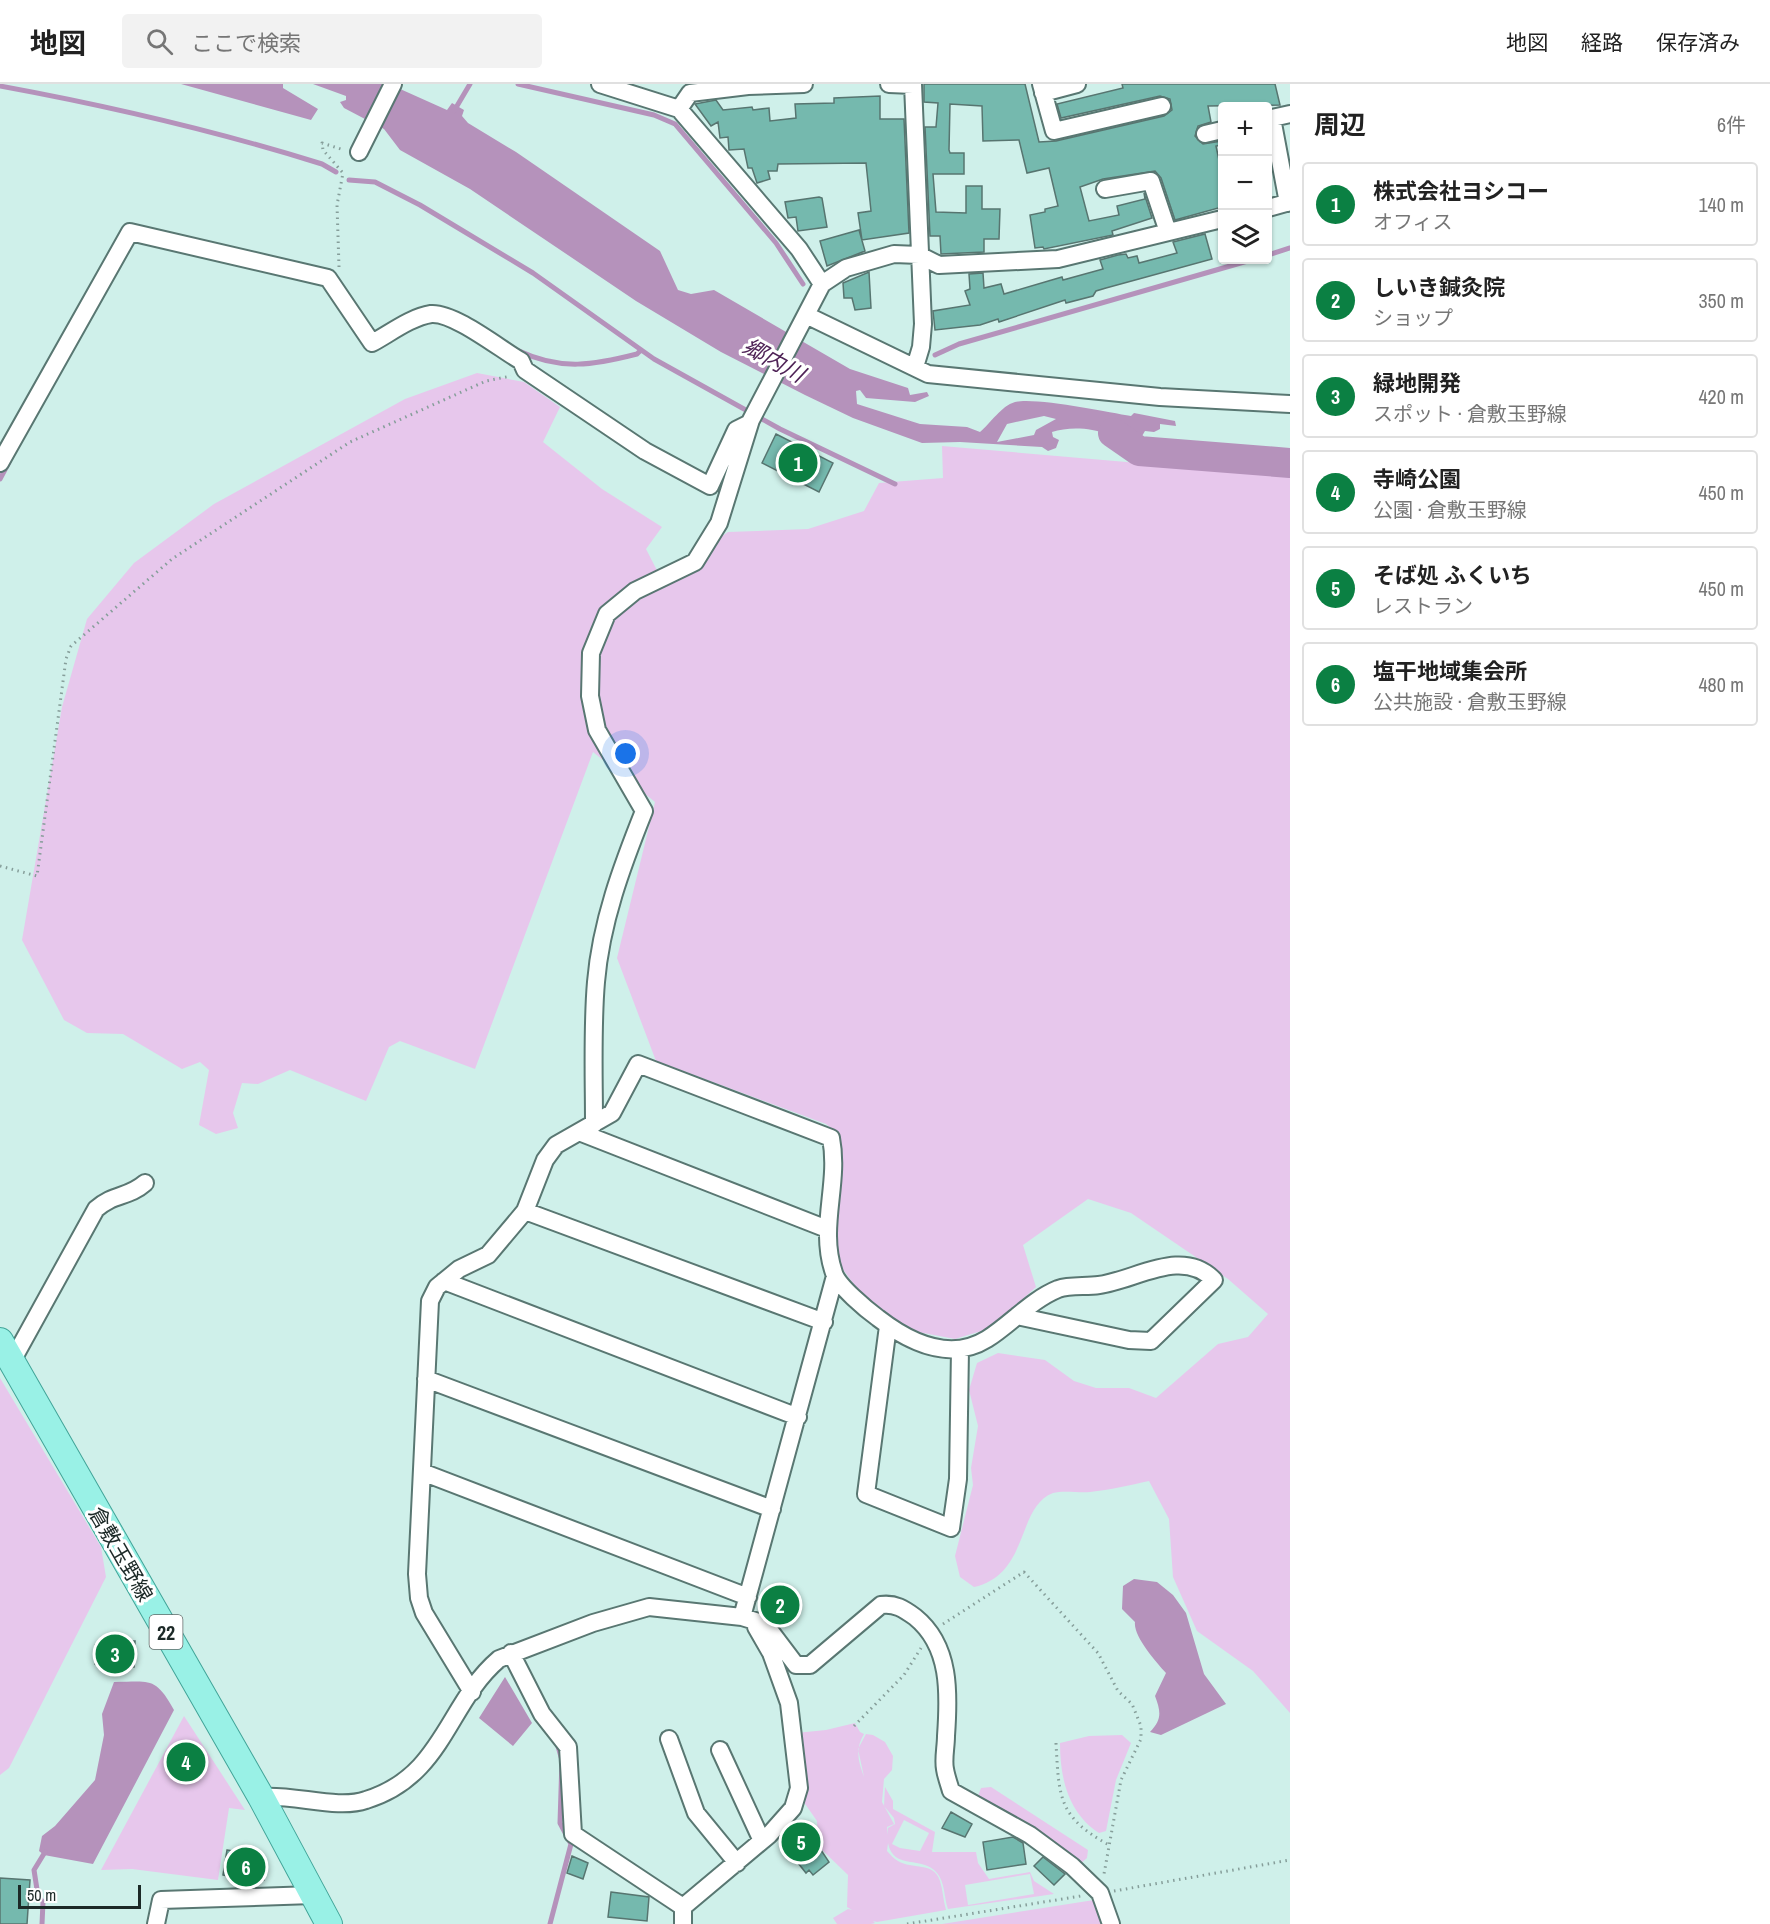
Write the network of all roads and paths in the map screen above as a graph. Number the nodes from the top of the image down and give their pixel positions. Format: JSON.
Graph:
{"nodes":[{"id":1,"x":393,"y":84,"type":"edge"},
{"id":2,"x":600,"y":84,"type":"edge"},
{"id":3,"x":804,"y":84,"type":"edge"},
{"id":4,"x":889,"y":84,"type":"edge"},
{"id":5,"x":913,"y":84,"type":"edge"},
{"id":6,"x":1077,"y":84,"type":"edge"},
{"id":7,"x":1042,"y":89,"type":"edge"},
{"id":8,"x":1162,"y":106,"type":"dead end"},
{"id":9,"x":679,"y":109,"type":"junction"},
{"id":10,"x":1290,"y":114,"type":"edge"},
{"id":11,"x":1272,"y":118,"type":"edge"},
{"id":12,"x":1272,"y":128,"type":"edge"},
{"id":13,"x":1218,"y":131,"type":"edge"},
{"id":14,"x":1205,"y":134,"type":"dead end"},
{"id":15,"x":359,"y":152,"type":"joint"},
{"id":16,"x":1105,"y":189,"type":"dead end"},
{"id":17,"x":1289,"y":203,"type":"edge"},
{"id":18,"x":1272,"y":207,"type":"edge"},
{"id":19,"x":1218,"y":220,"type":"edge"},
{"id":20,"x":1168,"y":232,"type":"junction"},
{"id":21,"x":919,"y":255,"type":"junction"},
{"id":22,"x":333,"y":282,"type":"junction"},
{"id":23,"x":822,"y":284,"type":"junction"},
{"id":24,"x":804,"y":317,"type":"junction"},
{"id":25,"x":915,"y":368,"type":"junction"},
{"id":26,"x":525,"y":370,"type":"junction"},
{"id":27,"x":1290,"y":404,"type":"edge"},
{"id":28,"x":755,"y":412,"type":"junction"},
{"id":29,"x":0,"y":463,"type":"edge"},
{"id":30,"x":0,"y":866,"type":"edge"},
{"id":31,"x":587,"y":1128,"type":"junction"},
{"id":32,"x":145,"y":1183,"type":"dead end"},
{"id":33,"x":525,"y":1211,"type":"junction"},
{"id":34,"x":827,"y":1229,"type":"junction"},
{"id":35,"x":835,"y":1276,"type":"junction"},
{"id":36,"x":444,"y":1281,"type":"junction"},
{"id":37,"x":1017,"y":1316,"type":"junction"},
{"id":38,"x":824,"y":1322,"type":"junction"},
{"id":39,"x":888,"y":1326,"type":"junction"},
{"id":40,"x":960,"y":1349,"type":"junction"},
{"id":41,"x":6,"y":1352,"type":"edge"},
{"id":42,"x":426,"y":1379,"type":"junction"},
{"id":43,"x":798,"y":1417,"type":"junction"},
{"id":44,"x":422,"y":1472,"type":"junction"},
{"id":45,"x":772,"y":1509,"type":"junction"},
{"id":46,"x":748,"y":1597,"type":"junction"},
{"id":47,"x":747,"y":1618,"type":"junction"},
{"id":48,"x":931,"y":1632,"type":"junction"},
{"id":49,"x":511,"y":1653,"type":"junction"},
{"id":50,"x":472,"y":1692,"type":"junction"},
{"id":51,"x":854,"y":1726,"type":"dead end"},
{"id":52,"x":669,"y":1739,"type":"dead end"},
{"id":53,"x":1056,"y":1743,"type":"dead end"},
{"id":54,"x":720,"y":1750,"type":"dead end"},
{"id":55,"x":261,"y":1797,"type":"junction"},
{"id":56,"x":762,"y":1841,"type":"junction"},
{"id":57,"x":1109,"y":1845,"type":"junction"},
{"id":58,"x":1290,"y":1860,"type":"edge"},
{"id":59,"x":737,"y":1863,"type":"junction"},
{"id":60,"x":1100,"y":1893,"type":"junction"},
{"id":61,"x":313,"y":1895,"type":"junction"},
{"id":62,"x":683,"y":1916,"type":"edge"},
{"id":63,"x":156,"y":1924,"type":"edge"},
{"id":64,"x":330,"y":1924,"type":"edge"},
{"id":65,"x":907,"y":1924,"type":"edge"},
{"id":66,"x":1111,"y":1924,"type":"edge"}],
"edges":[{"from":1,"to":15,"type":"street"},
{"from":2,"to":9,"type":"street"},
{"from":3,"to":9,"type":"street"},
{"from":4,"to":5,"type":"street"},
{"from":5,"to":21,"type":"street"},
{"from":6,"to":7,"type":"street"},
{"from":7,"to":8,"type":"street"},
{"from":9,"to":23,"type":"street"},
{"from":10,"to":11,"type":"street"},
{"from":12,"to":17,"type":"street"},
{"from":13,"to":14,"type":"street"},
{"from":15,"to":22,"type":"path"},
{"from":16,"to":20,"type":"street"},
{"from":17,"to":18,"type":"street"},
{"from":19,"to":20,"type":"street"},
{"from":20,"to":21,"type":"street"},
{"from":21,"to":23,"type":"street"},
{"from":21,"to":25,"type":"street"},
{"from":22,"to":26,"type":"street"},
{"from":22,"to":29,"type":"street"},
{"from":23,"to":24,"type":"street"},
{"from":24,"to":25,"type":"street"},
{"from":24,"to":28,"type":"street"},
{"from":25,"to":27,"type":"street"},
{"from":26,"to":28,"type":"street"},
{"from":26,"to":30,"type":"path"},
{"from":28,"to":31,"type":"street"},
{"from":31,"to":33,"type":"street"},
{"from":31,"to":34,"type":"street"},
{"from":31,"to":34,"type":"street"},
{"from":32,"to":41,"type":"street"},
{"from":33,"to":36,"type":"street"},
{"from":33,"to":38,"type":"street"},
{"from":34,"to":35,"type":"street"},
{"from":35,"to":38,"type":"street"},
{"from":35,"to":39,"type":"street"},
{"from":36,"to":42,"type":"street"},
{"from":36,"to":43,"type":"street"},
{"from":37,"to":37,"type":"street"},
{"from":37,"to":40,"type":"street"},
{"from":38,"to":43,"type":"street"},
{"from":39,"to":40,"type":"street"},
{"from":39,"to":40,"type":"street"},
{"from":41,"to":55,"type":"main road","name":"倉敷玉野線","number":"22"},
{"from":42,"to":44,"type":"street"},
{"from":42,"to":45,"type":"street"},
{"from":43,"to":45,"type":"street"},
{"from":44,"to":46,"type":"street"},
{"from":44,"to":50,"type":"street"},
{"from":45,"to":46,"type":"street"},
{"from":46,"to":47,"type":"street"},
{"from":47,"to":48,"type":"street"},
{"from":47,"to":49,"type":"street"},
{"from":47,"to":56,"type":"street"},
{"from":48,"to":51,"type":"path"},
{"from":48,"to":57,"type":"path"},
{"from":48,"to":60,"type":"street"},
{"from":49,"to":50,"type":"street"},
{"from":49,"to":62,"type":"street"},
{"from":50,"to":55,"type":"street"},
{"from":52,"to":59,"type":"street"},
{"from":53,"to":57,"type":"path"},
{"from":54,"to":56,"type":"street"},
{"from":55,"to":61,"type":"main road","name":"倉敷玉野線","number":"22"},
{"from":56,"to":59,"type":"street"},
{"from":57,"to":60,"type":"path"},
{"from":58,"to":60,"type":"path"},
{"from":59,"to":62,"type":"street"},
{"from":60,"to":65,"type":"path"},
{"from":60,"to":66,"type":"street"},
{"from":61,"to":63,"type":"street"},
{"from":61,"to":64,"type":"main road","name":"倉敷玉野線","number":"22"}]}
